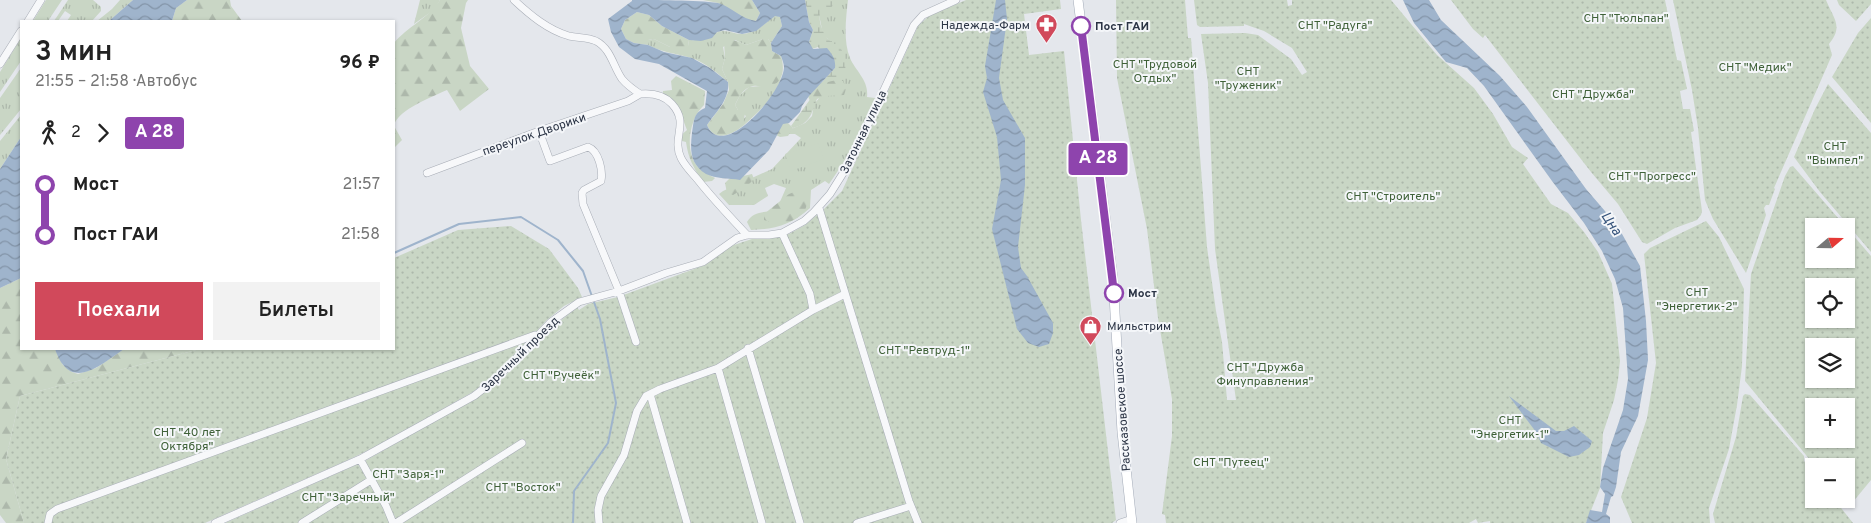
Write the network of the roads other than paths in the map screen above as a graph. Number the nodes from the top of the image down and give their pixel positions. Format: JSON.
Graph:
{"nodes":[{"id":1,"x":41,"y":0,"type":"edge"},
{"id":2,"x":514,"y":0,"type":"edge"},
{"id":3,"x":956,"y":0,"type":"edge"},
{"id":4,"x":1078,"y":0,"type":"edge"},
{"id":5,"x":29,"y":20,"type":"edge"},
{"id":6,"x":20,"y":33,"type":"edge"},
{"id":7,"x":0,"y":64,"type":"edge"},
{"id":8,"x":640,"y":94,"type":"junction"},
{"id":9,"x":539,"y":131,"type":"junction"},
{"id":10,"x":427,"y":173,"type":"dead end"},
{"id":11,"x":819,"y":208,"type":"junction"},
{"id":12,"x":782,"y":233,"type":"junction"},
{"id":13,"x":747,"y":235,"type":"junction"},
{"id":14,"x":620,"y":291,"type":"junction"},
{"id":15,"x":845,"y":294,"type":"junction"},
{"id":16,"x":813,"y":310,"type":"junction"},
{"id":17,"x":538,"y":334,"type":"junction"},
{"id":18,"x":636,"y":342,"type":"dead end"},
{"id":19,"x":748,"y":348,"type":"junction"},
{"id":20,"x":718,"y":368,"type":"junction"},
{"id":21,"x":650,"y":394,"type":"junction"},
{"id":22,"x":522,"y":443,"type":"dead end"},
{"id":23,"x":360,"y":459,"type":"junction"},
{"id":24,"x":371,"y":480,"type":"junction"},
{"id":25,"x":911,"y":506,"type":"junction"},
{"id":26,"x":1132,"y":521,"type":"edge"},
{"id":27,"x":48,"y":523,"type":"edge"},
{"id":28,"x":215,"y":523,"type":"edge"},
{"id":29,"x":302,"y":523,"type":"edge"},
{"id":30,"x":394,"y":523,"type":"edge"},
{"id":31,"x":598,"y":523,"type":"edge"},
{"id":32,"x":687,"y":523,"type":"edge"},
{"id":33,"x":762,"y":523,"type":"edge"},
{"id":34,"x":800,"y":523,"type":"edge"},
{"id":35,"x":858,"y":523,"type":"edge"},
{"id":36,"x":918,"y":523,"type":"edge"},
{"id":37,"x":1120,"y":523,"type":"edge"}],
"edges":[{"from":1,"to":5,"type":"street"},
{"from":2,"to":8,"type":"street"},
{"from":3,"to":11,"type":"street","name":"Затонная улица"},
{"from":4,"to":26,"type":"main road","name":"Рассказовское шоссе"},
{"from":6,"to":7,"type":"street"},
{"from":8,"to":9,"type":"street","name":"переулок Дворики"},
{"from":8,"to":13,"type":"street"},
{"from":9,"to":10,"type":"street","name":"переулок Дворики"},
{"from":9,"to":14,"type":"street"},
{"from":11,"to":12,"type":"street","name":"Затонная улица"},
{"from":11,"to":15,"type":"street"},
{"from":12,"to":13,"type":"street","name":"Затонная улица"},
{"from":12,"to":16,"type":"street"},
{"from":13,"to":14,"type":"street","name":"Заречный проезд"},
{"from":14,"to":17,"type":"street","name":"Заречный проезд"},
{"from":14,"to":18,"type":"street"},
{"from":15,"to":16,"type":"street"},
{"from":15,"to":25,"type":"street"},
{"from":16,"to":19,"type":"street"},
{"from":17,"to":23,"type":"street","name":"Заречный проезд"},
{"from":17,"to":27,"type":"street"},
{"from":19,"to":20,"type":"street"},
{"from":19,"to":34,"type":"street"},
{"from":20,"to":21,"type":"street"},
{"from":20,"to":33,"type":"street"},
{"from":21,"to":31,"type":"street"},
{"from":21,"to":32,"type":"street"},
{"from":22,"to":30,"type":"street"},
{"from":23,"to":24,"type":"street"},
{"from":23,"to":28,"type":"street","name":"Заречный проезд"},
{"from":24,"to":29,"type":"street"},
{"from":24,"to":30,"type":"street"},
{"from":25,"to":35,"type":"street"},
{"from":25,"to":36,"type":"street"},
{"from":26,"to":37,"type":"street"}]}
